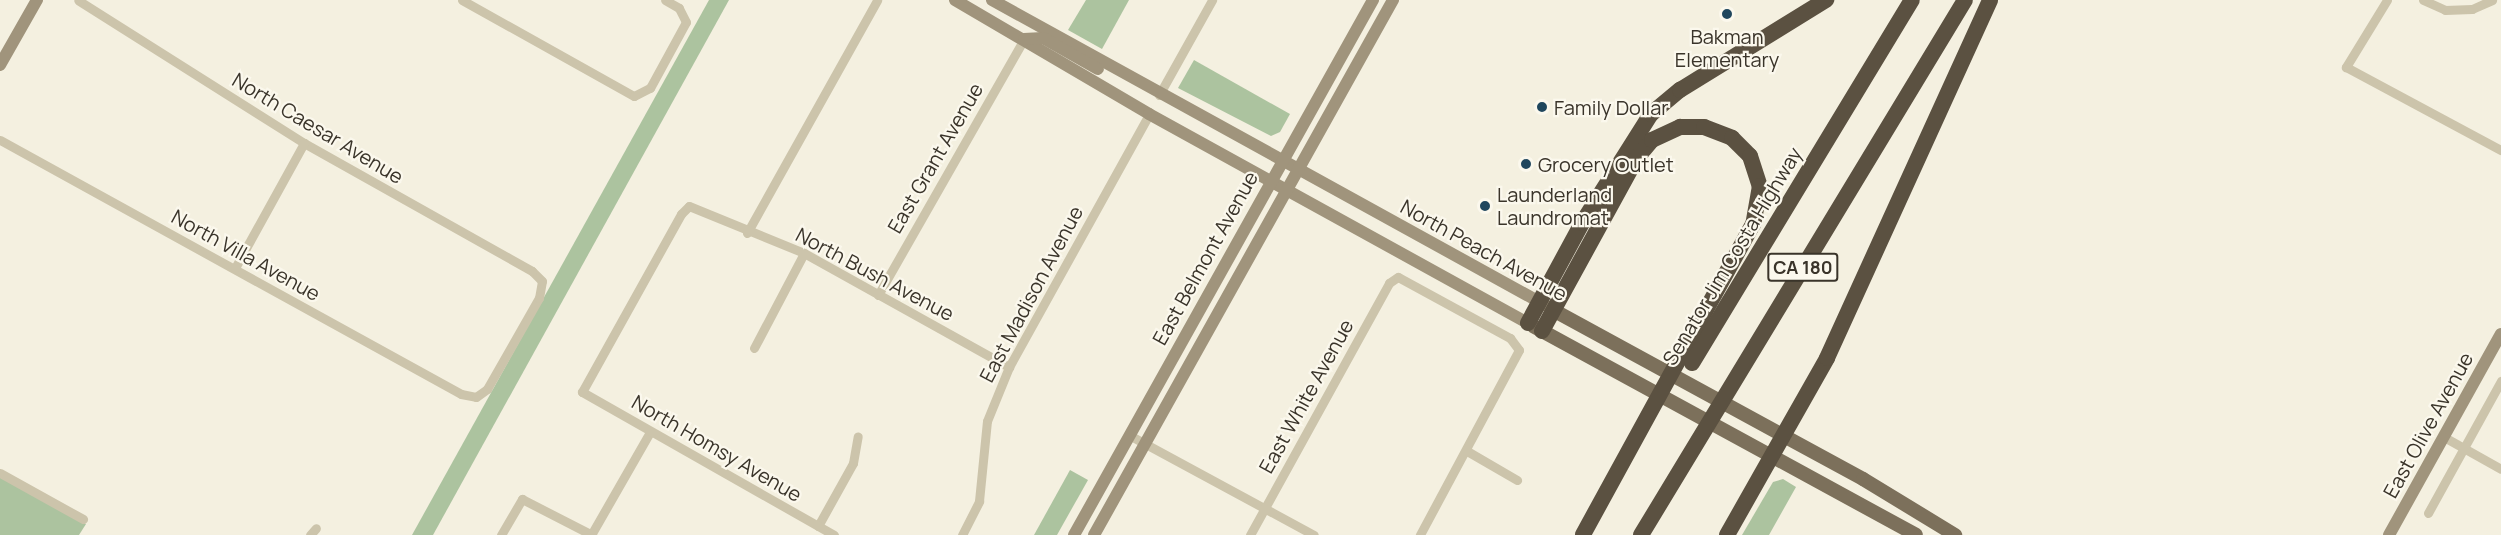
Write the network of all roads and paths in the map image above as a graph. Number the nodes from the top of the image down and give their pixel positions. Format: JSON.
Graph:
{"nodes":[{"id":1,"x":37,"y":0,"type":"edge"},
{"id":2,"x":78,"y":0,"type":"edge"},
{"id":3,"x":462,"y":0,"type":"edge"},
{"id":4,"x":665,"y":0,"type":"edge"},
{"id":5,"x":877,"y":0,"type":"edge"},
{"id":6,"x":955,"y":0,"type":"edge"},
{"id":7,"x":993,"y":0,"type":"edge"},
{"id":8,"x":1212,"y":0,"type":"edge"},
{"id":9,"x":1372,"y":0,"type":"edge"},
{"id":10,"x":1393,"y":0,"type":"edge"},
{"id":11,"x":1826,"y":0,"type":"edge"},
{"id":12,"x":1912,"y":0,"type":"edge"},
{"id":13,"x":1965,"y":0,"type":"edge"},
{"id":14,"x":1990,"y":0,"type":"edge"},
{"id":15,"x":2387,"y":0,"type":"edge"},
{"id":16,"x":2423,"y":0,"type":"edge"},
{"id":17,"x":2493,"y":0,"type":"edge"},
{"id":18,"x":1024,"y":39,"type":"junction"},
{"id":19,"x":0,"y":65,"type":"edge"},
{"id":20,"x":1120,"y":73,"type":"junction"},
{"id":21,"x":1159,"y":94,"type":"junction"},
{"id":22,"x":1149,"y":114,"type":"junction"},
{"id":23,"x":0,"y":140,"type":"edge"},
{"id":24,"x":304,"y":143,"type":"junction"},
{"id":25,"x":2501,"y":150,"type":"edge"},
{"id":26,"x":1281,"y":162,"type":"junction"},
{"id":27,"x":1297,"y":170,"type":"junction"},
{"id":28,"x":1270,"y":181,"type":"junction"},
{"id":29,"x":1286,"y":190,"type":"junction"},
{"id":30,"x":747,"y":233,"type":"junction"},
{"id":31,"x":804,"y":253,"type":"junction"},
{"id":32,"x":235,"y":268,"type":"junction"},
{"id":33,"x":878,"y":296,"type":"junction"},
{"id":34,"x":1546,"y":306,"type":"junction"},
{"id":35,"x":1535,"y":327,"type":"junction"},
{"id":36,"x":2501,"y":334,"type":"edge"},
{"id":37,"x":754,"y":348,"type":"dead end"},
{"id":38,"x":1009,"y":367,"type":"junction"},
{"id":39,"x":2501,"y":381,"type":"edge"},
{"id":40,"x":582,"y":392,"type":"joint"},
{"id":41,"x":476,"y":397,"type":"joint"},
{"id":42,"x":650,"y":432,"type":"junction"},
{"id":43,"x":1129,"y":435,"type":"junction"},
{"id":44,"x":858,"y":436,"type":"dead end"},
{"id":45,"x":1785,"y":436,"type":"junction"},
{"id":46,"x":2444,"y":437,"type":"junction"},
{"id":47,"x":1145,"y":443,"type":"junction"},
{"id":48,"x":2464,"y":448,"type":"junction"},
{"id":49,"x":1467,"y":451,"type":"junction"},
{"id":50,"x":1773,"y":457,"type":"junction"},
{"id":51,"x":2501,"y":468,"type":"edge"},
{"id":52,"x":0,"y":473,"type":"edge"},
{"id":53,"x":1517,"y":480,"type":"dead end"},
{"id":54,"x":1265,"y":509,"type":"junction"},
{"id":55,"x":2428,"y":513,"type":"dead end"},
{"id":56,"x":1879,"y":515,"type":"junction"},
{"id":57,"x":83,"y":519,"type":"dead end"},
{"id":58,"x":1937,"y":525,"type":"junction"},
{"id":59,"x":818,"y":526,"type":"junction"},
{"id":60,"x":501,"y":535,"type":"edge"},
{"id":61,"x":591,"y":535,"type":"edge"},
{"id":62,"x":834,"y":535,"type":"edge"},
{"id":63,"x":962,"y":535,"type":"edge"},
{"id":64,"x":1074,"y":535,"type":"edge"},
{"id":65,"x":1094,"y":535,"type":"edge"},
{"id":66,"x":1250,"y":535,"type":"edge"},
{"id":67,"x":1314,"y":535,"type":"edge"},
{"id":68,"x":1420,"y":535,"type":"edge"},
{"id":69,"x":1583,"y":535,"type":"edge"},
{"id":70,"x":1590,"y":535,"type":"edge"},
{"id":71,"x":1641,"y":535,"type":"edge"},
{"id":72,"x":1727,"y":535,"type":"edge"},
{"id":73,"x":1916,"y":535,"type":"edge"},
{"id":74,"x":1955,"y":535,"type":"edge"},
{"id":75,"x":2389,"y":535,"type":"edge"}],
"edges":[{"from":1,"to":19,"type":"main road"},
{"from":2,"to":24,"type":"street","name":"North Caesar Avenue"},
{"from":3,"to":4,"type":"street"},
{"from":5,"to":30,"type":"street"},
{"from":6,"to":18,"type":"main road"},
{"from":7,"to":20,"type":"main road","name":"North Peach Avenue"},
{"from":8,"to":21,"type":"street"},
{"from":9,"to":26,"type":"main road","name":"East Belmont Avenue"},
{"from":10,"to":27,"type":"main road","name":"East Belmont Avenue"},
{"from":11,"to":34,"type":"highway"},
{"from":12,"to":70,"type":"highway","name":"Senator Jim Costa Highway","number":"CA 180"},
{"from":13,"to":71,"type":"highway","number":"CA 180"},
{"from":14,"to":45,"type":"highway"},
{"from":15,"to":25,"type":"street"},
{"from":16,"to":17,"type":"street"},
{"from":18,"to":20,"type":"main road"},
{"from":18,"to":22,"type":"main road"},
{"from":18,"to":33,"type":"street","name":"East Grant Avenue"},
{"from":20,"to":21,"type":"main road","name":"North Peach Avenue"},
{"from":21,"to":26,"type":"main road","name":"North Peach Avenue"},
{"from":22,"to":28,"type":"main road"},
{"from":22,"to":38,"type":"street","name":"East Madison Avenue"},
{"from":23,"to":32,"type":"street","name":"North Villa Avenue"},
{"from":24,"to":32,"type":"street"},
{"from":24,"to":41,"type":"street","name":"North Caesar Avenue"},
{"from":26,"to":27,"type":"main road","name":"North Peach Avenue"},
{"from":26,"to":28,"type":"main road","name":"East Belmont Avenue"},
{"from":27,"to":29,"type":"main road","name":"East Belmont Avenue"},
{"from":27,"to":34,"type":"main road","name":"North Peach Avenue"},
{"from":28,"to":29,"type":"main road"},
{"from":28,"to":43,"type":"main road","name":"East Belmont Avenue"},
{"from":29,"to":35,"type":"main road"},
{"from":29,"to":47,"type":"main road","name":"East Belmont Avenue"},
{"from":30,"to":31,"type":"street","name":"North Bush Avenue"},
{"from":30,"to":40,"type":"street","name":"North Bush Avenue"},
{"from":31,"to":33,"type":"street","name":"North Bush Avenue"},
{"from":31,"to":37,"type":"street"},
{"from":32,"to":41,"type":"street","name":"North Villa Avenue"},
{"from":33,"to":38,"type":"street","name":"North Bush Avenue"},
{"from":34,"to":35,"type":"highway"},
{"from":34,"to":45,"type":"main road","name":"North Peach Avenue"},
{"from":34,"to":69,"type":"highway"},
{"from":35,"to":50,"type":"main road"},
{"from":36,"to":46,"type":"main road","name":"East Olive Avenue"},
{"from":38,"to":63,"type":"street","name":"East Madison Avenue"},
{"from":39,"to":48,"type":"street"},
{"from":40,"to":42,"type":"street","name":"North Homsy Avenue"},
{"from":42,"to":59,"type":"street","name":"North Homsy Avenue"},
{"from":42,"to":61,"type":"street"},
{"from":43,"to":47,"type":"street"},
{"from":43,"to":64,"type":"main road","name":"East Belmont Avenue"},
{"from":44,"to":59,"type":"street"},
{"from":45,"to":50,"type":"highway"},
{"from":45,"to":58,"type":"main road","name":"North Peach Avenue"},
{"from":46,"to":48,"type":"street"},
{"from":46,"to":75,"type":"main road","name":"East Olive Avenue"},
{"from":47,"to":54,"type":"street"},
{"from":47,"to":65,"type":"main road","name":"East Belmont Avenue"},
{"from":48,"to":51,"type":"street"},
{"from":48,"to":55,"type":"street"},
{"from":49,"to":53,"type":"street"},
{"from":49,"to":54,"type":"street","name":"East White Avenue"},
{"from":49,"to":68,"type":"street"},
{"from":50,"to":56,"type":"main road"},
{"from":50,"to":72,"type":"highway"},
{"from":52,"to":57,"type":"street"},
{"from":54,"to":66,"type":"street","name":"East White Avenue"},
{"from":54,"to":67,"type":"street"},
{"from":56,"to":58,"type":"main road"},
{"from":56,"to":73,"type":"main road"},
{"from":58,"to":74,"type":"main road","name":"North Peach Avenue"},
{"from":59,"to":62,"type":"street","name":"North Homsy Avenue"},
{"from":60,"to":61,"type":"street"}]}
